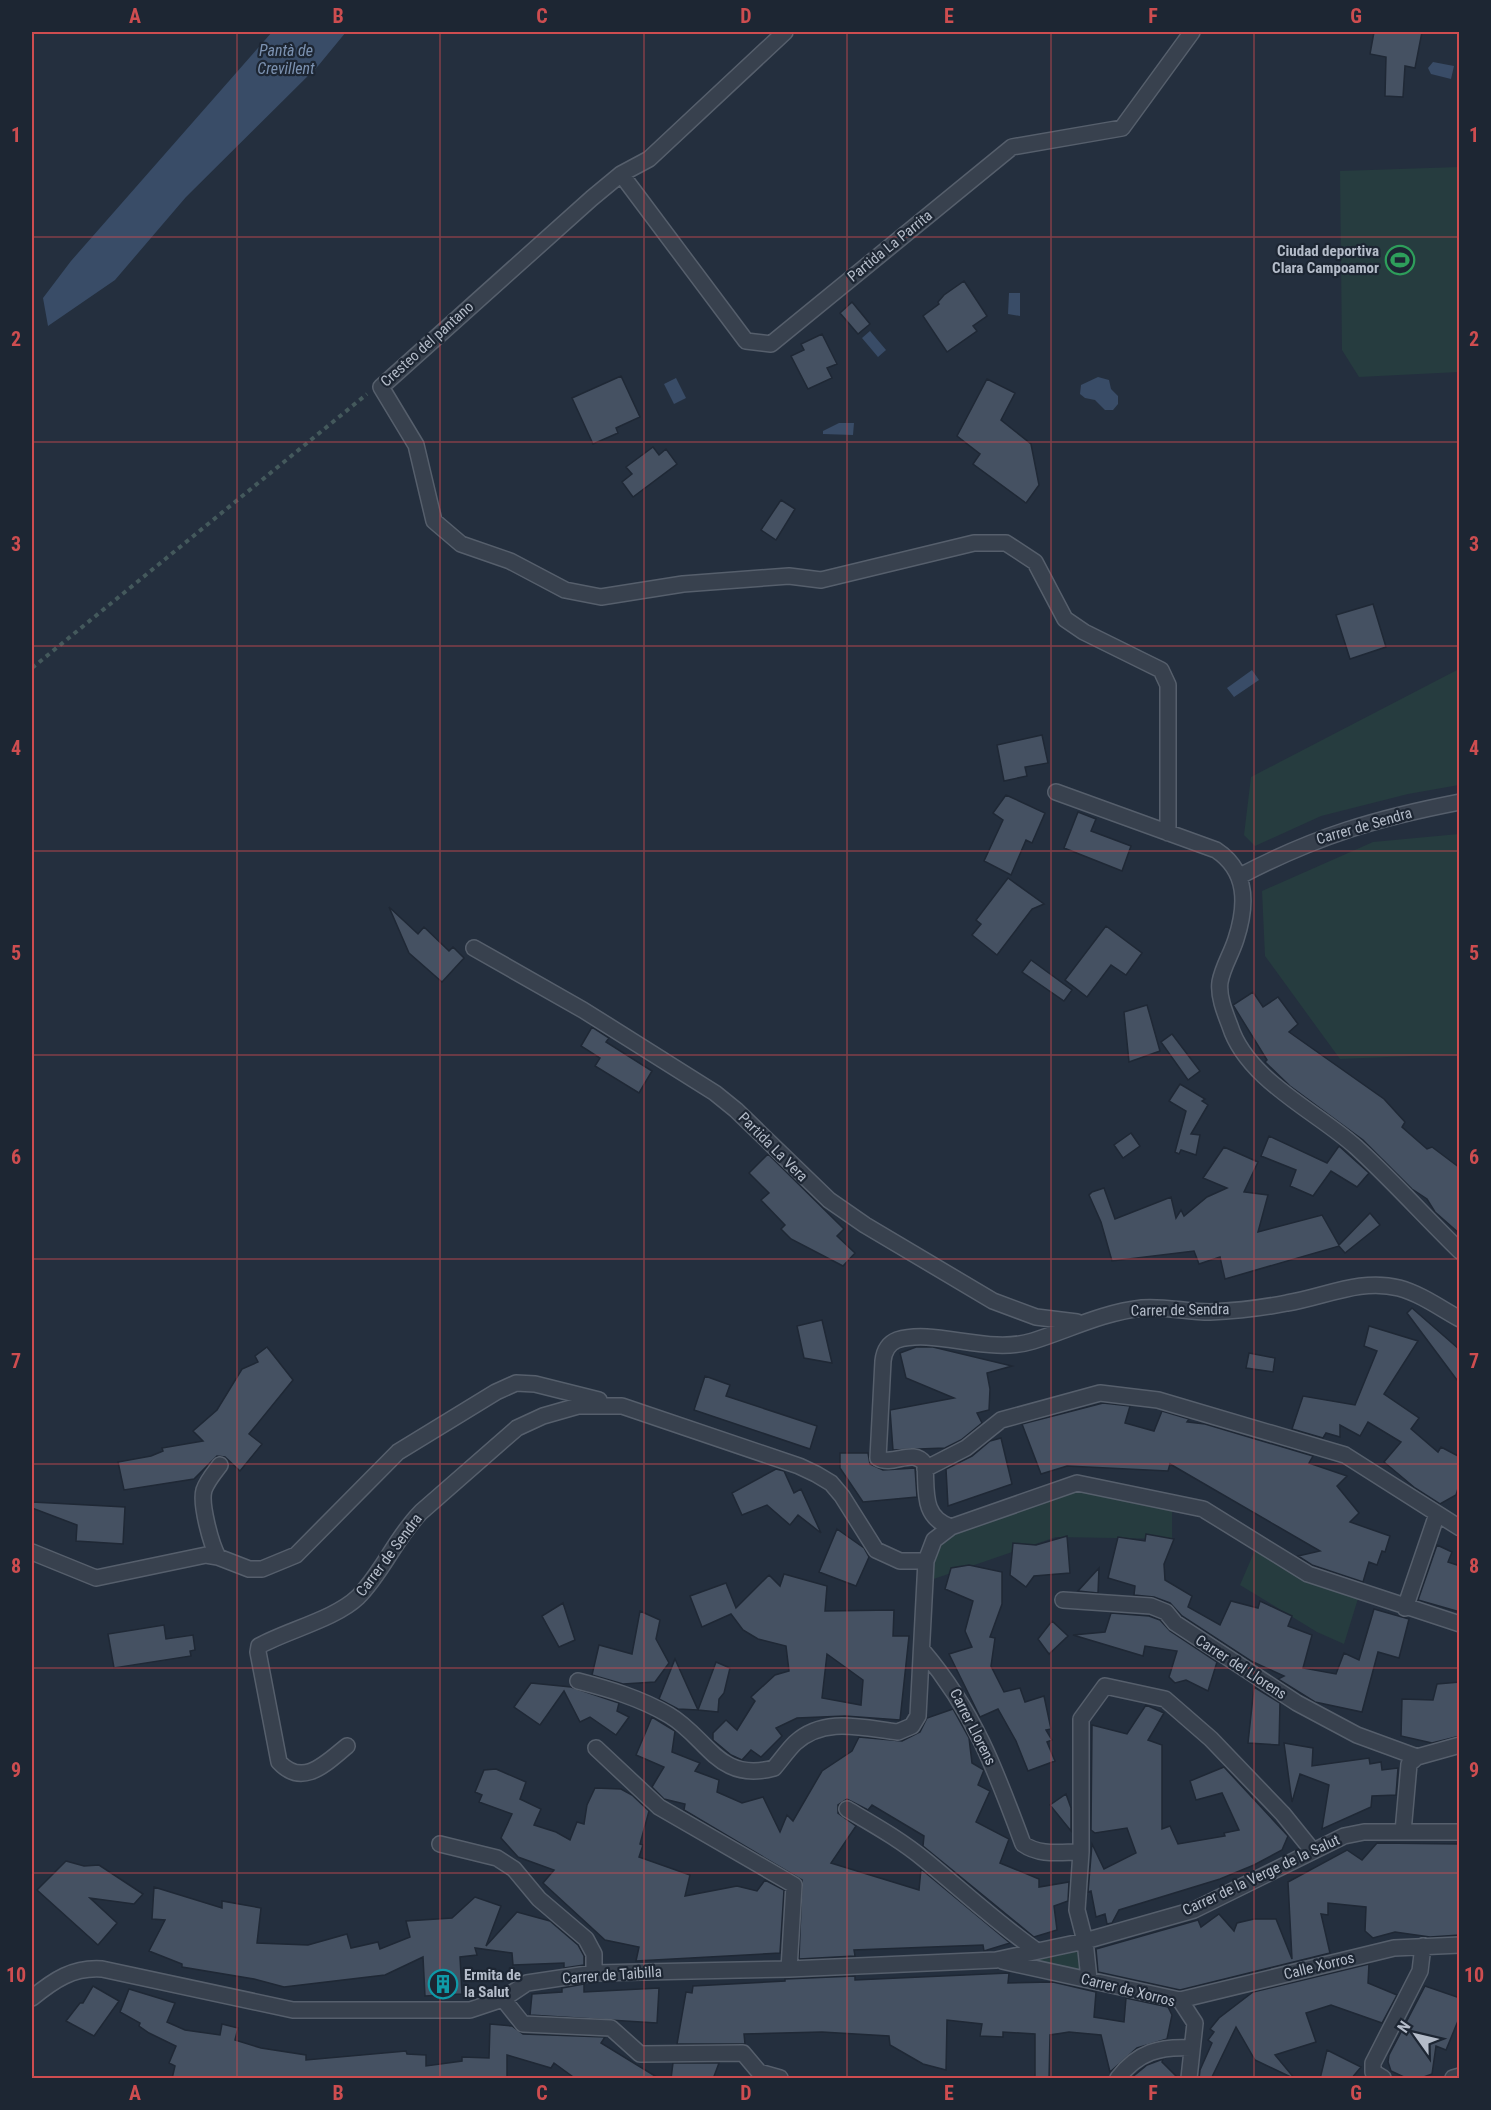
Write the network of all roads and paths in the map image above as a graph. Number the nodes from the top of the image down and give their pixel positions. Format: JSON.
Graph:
{"nodes":[{"id":1,"x":785,"y":32,"type":"edge"},
{"id":2,"x":1192,"y":32,"type":"edge"},
{"id":3,"x":621,"y":174,"type":"junction"},
{"id":4,"x":381,"y":387,"type":"junction"},
{"id":5,"x":32,"y":668,"type":"edge"},
{"id":6,"x":1056,"y":792,"type":"dead end"},
{"id":7,"x":1460,"y":802,"type":"edge"},
{"id":8,"x":1168,"y":833,"type":"junction"},
{"id":9,"x":1240,"y":876,"type":"junction"},
{"id":10,"x":474,"y":948,"type":"dead end"},
{"id":11,"x":1460,"y":1251,"type":"edge"},
{"id":12,"x":1460,"y":1320,"type":"edge"},
{"id":13,"x":1080,"y":1322,"type":"junction"},
{"id":14,"x":622,"y":1406,"type":"junction"},
{"id":15,"x":220,"y":1465,"type":"dead end"},
{"id":16,"x":925,"y":1469,"type":"junction"},
{"id":17,"x":1437,"y":1514,"type":"junction"},
{"id":18,"x":951,"y":1527,"type":"junction"},
{"id":19,"x":1460,"y":1528,"type":"edge"},
{"id":20,"x":32,"y":1552,"type":"edge"},
{"id":21,"x":218,"y":1557,"type":"junction"},
{"id":22,"x":926,"y":1562,"type":"junction"},
{"id":23,"x":1063,"y":1600,"type":"dead end"},
{"id":24,"x":1405,"y":1608,"type":"junction"},
{"id":25,"x":1460,"y":1624,"type":"edge"},
{"id":26,"x":923,"y":1651,"type":"junction"},
{"id":27,"x":578,"y":1681,"type":"dead end"},
{"id":28,"x":1460,"y":1745,"type":"edge"},
{"id":29,"x":347,"y":1746,"type":"dead end"},
{"id":30,"x":596,"y":1748,"type":"dead end"},
{"id":31,"x":1417,"y":1757,"type":"junction"},
{"id":32,"x":847,"y":1809,"type":"dead end"},
{"id":33,"x":1403,"y":1832,"type":"junction"},
{"id":34,"x":1460,"y":1832,"type":"edge"},
{"id":35,"x":440,"y":1844,"type":"dead end"},
{"id":36,"x":1312,"y":1850,"type":"junction"},
{"id":37,"x":1081,"y":1852,"type":"junction"},
{"id":38,"x":1085,"y":1941,"type":"junction"},
{"id":39,"x":1460,"y":1945,"type":"edge"},
{"id":40,"x":1423,"y":1946,"type":"junction"},
{"id":41,"x":1037,"y":1951,"type":"junction"},
{"id":42,"x":996,"y":1960,"type":"junction"},
{"id":43,"x":789,"y":1969,"type":"junction"},
{"id":44,"x":594,"y":1973,"type":"junction"},
{"id":45,"x":1089,"y":1979,"type":"junction"},
{"id":46,"x":32,"y":1998,"type":"edge"},
{"id":47,"x":503,"y":1999,"type":"junction"},
{"id":48,"x":1179,"y":2000,"type":"junction"},
{"id":49,"x":1192,"y":2048,"type":"junction"},
{"id":50,"x":1460,"y":2076,"type":"edge"},
{"id":51,"x":780,"y":2079,"type":"edge"},
{"id":52,"x":1118,"y":2079,"type":"edge"},
{"id":53,"x":1188,"y":2079,"type":"edge"},
{"id":54,"x":1383,"y":2079,"type":"edge"},
{"id":55,"x":1453,"y":2079,"type":"edge"}],
"edges":[{"from":1,"to":3,"type":"street","name":"Cresteo del pantano"},
{"from":2,"to":3,"type":"street","name":"Partida La Parrita"},
{"from":3,"to":4,"type":"street","name":"Cresteo del pantano"},
{"from":4,"to":5,"type":"path","name":"Cresteo del pantano"},
{"from":4,"to":8,"type":"street"},
{"from":6,"to":8,"type":"street"},
{"from":7,"to":9,"type":"street","name":"Carrer de Sendra"},
{"from":8,"to":9,"type":"street"},
{"from":9,"to":11,"type":"street"},
{"from":10,"to":13,"type":"street","name":"Partida La Vera"},
{"from":12,"to":13,"type":"street","name":"Carrer de Sendra"},
{"from":13,"to":16,"type":"street","name":"Carrer de Sendra"},
{"from":14,"to":21,"type":"street","name":"Carrer de Sendra"},
{"from":14,"to":22,"type":"street","name":"Carrer de Sendra"},
{"from":14,"to":29,"type":"street","name":"Carrer de Sendra"},
{"from":15,"to":21,"type":"street"},
{"from":16,"to":17,"type":"street"},
{"from":16,"to":18,"type":"street"},
{"from":17,"to":19,"type":"street"},
{"from":17,"to":24,"type":"street"},
{"from":18,"to":22,"type":"street"},
{"from":18,"to":24,"type":"street"},
{"from":20,"to":21,"type":"street","name":"Carrer de Sendra"},
{"from":22,"to":26,"type":"street"},
{"from":23,"to":31,"type":"street","name":"Carrer del Llorens"},
{"from":24,"to":25,"type":"street"},
{"from":26,"to":27,"type":"street"},
{"from":26,"to":37,"type":"street","name":"Carrer Llorens"},
{"from":28,"to":31,"type":"street"},
{"from":30,"to":43,"type":"street"},
{"from":31,"to":33,"type":"street"},
{"from":32,"to":41,"type":"street"},
{"from":33,"to":34,"type":"street","name":"Carrer de la Verge de la Salut"},
{"from":33,"to":36,"type":"street","name":"Carrer de la Verge de la Salut"},
{"from":35,"to":44,"type":"street"},
{"from":36,"to":37,"type":"street"},
{"from":36,"to":38,"type":"street","name":"Carrer de la Verge de la Salut"},
{"from":37,"to":38,"type":"street"},
{"from":38,"to":41,"type":"street","name":"Carrer de la Verge de la Salut"},
{"from":38,"to":45,"type":"street"},
{"from":39,"to":40,"type":"street","name":"Calle Xorros"},
{"from":40,"to":48,"type":"street","name":"Calle Xorros"},
{"from":40,"to":54,"type":"street"},
{"from":41,"to":42,"type":"street","name":"Carrer de la Verge de la Salut"},
{"from":42,"to":43,"type":"street","name":"Carrer de Taibilla"},
{"from":42,"to":45,"type":"street","name":"Carrer de Xorros"},
{"from":43,"to":44,"type":"street","name":"Carrer de Taibilla"},
{"from":44,"to":47,"type":"street","name":"Carrer de Taibilla"},
{"from":45,"to":48,"type":"street","name":"Carrer de Xorros"},
{"from":46,"to":47,"type":"street","name":"Carrer de Taibilla"},
{"from":47,"to":51,"type":"street"},
{"from":48,"to":49,"type":"street","name":"Carrer de Xorros"},
{"from":49,"to":52,"type":"street"},
{"from":49,"to":53,"type":"street","name":"Carrer de Xorros"},
{"from":50,"to":55,"type":"street"}]}
